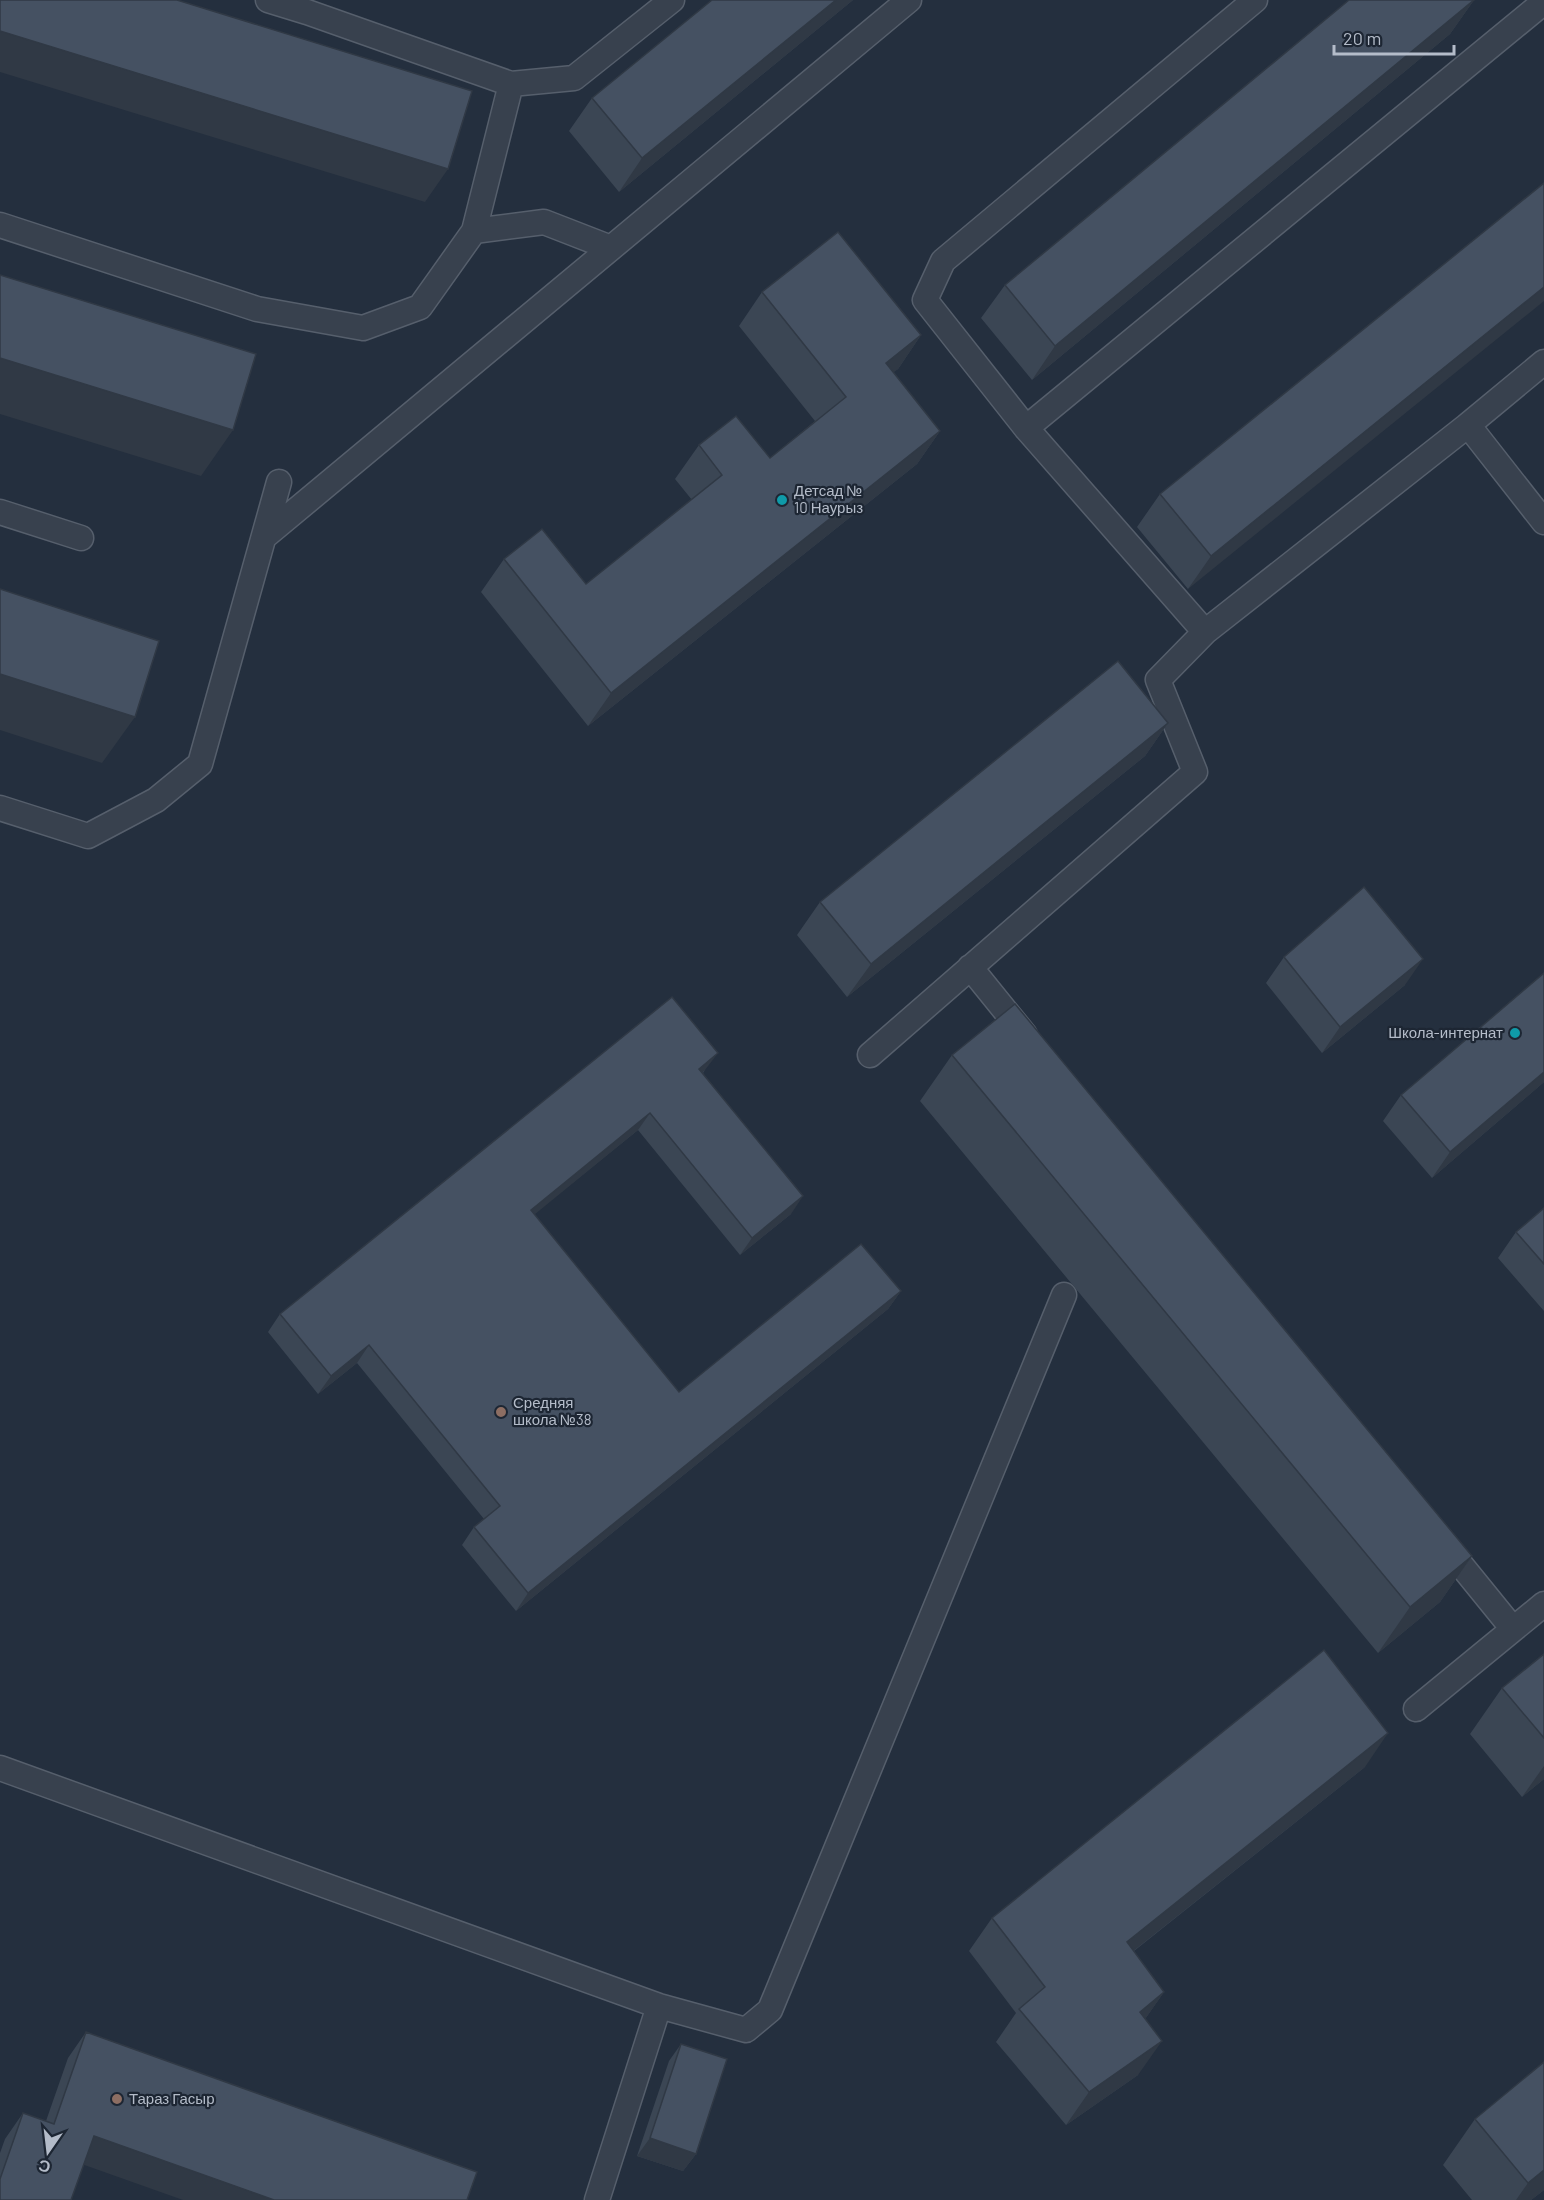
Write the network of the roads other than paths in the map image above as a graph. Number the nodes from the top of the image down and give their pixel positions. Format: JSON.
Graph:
{"nodes":[{"id":1,"x":268,"y":0,"type":"edge"},
{"id":2,"x":672,"y":0,"type":"edge"},
{"id":3,"x":909,"y":0,"type":"edge"},
{"id":4,"x":1255,"y":0,"type":"edge"},
{"id":5,"x":1535,"y":4,"type":"edge"},
{"id":6,"x":309,"y":6,"type":"edge"},
{"id":7,"x":511,"y":84,"type":"junction"},
{"id":8,"x":0,"y":225,"type":"edge"},
{"id":9,"x":474,"y":231,"type":"junction"},
{"id":10,"x":611,"y":248,"type":"junction"},
{"id":11,"x":1544,"y":362,"type":"edge"},
{"id":12,"x":1468,"y":425,"type":"junction"},
{"id":13,"x":1026,"y":428,"type":"junction"},
{"id":14,"x":279,"y":482,"type":"dead end"},
{"id":15,"x":0,"y":512,"type":"edge"},
{"id":16,"x":1544,"y":522,"type":"edge"},
{"id":17,"x":264,"y":537,"type":"junction"},
{"id":18,"x":81,"y":538,"type":"dead end"},
{"id":19,"x":1205,"y":632,"type":"junction"},
{"id":20,"x":0,"y":808,"type":"edge"},
{"id":21,"x":970,"y":968,"type":"junction"},
{"id":22,"x":1038,"y":1050,"type":"edge"},
{"id":23,"x":870,"y":1055,"type":"dead end"},
{"id":24,"x":1064,"y":1295,"type":"dead end"},
{"id":25,"x":1430,"y":1528,"type":"edge"},
{"id":26,"x":1544,"y":1604,"type":"edge"},
{"id":27,"x":1513,"y":1629,"type":"junction"},
{"id":28,"x":1416,"y":1709,"type":"dead end"},
{"id":29,"x":0,"y":1768,"type":"edge"},
{"id":30,"x":659,"y":2006,"type":"junction"},
{"id":31,"x":597,"y":2200,"type":"edge"}],
"edges":[{"from":1,"to":6,"type":"lane"},
{"from":2,"to":7,"type":"lane"},
{"from":3,"to":10,"type":"lane"},
{"from":4,"to":13,"type":"lane"},
{"from":5,"to":13,"type":"lane"},
{"from":6,"to":7,"type":"lane"},
{"from":7,"to":9,"type":"lane"},
{"from":8,"to":9,"type":"lane"},
{"from":9,"to":10,"type":"lane"},
{"from":10,"to":17,"type":"lane"},
{"from":11,"to":12,"type":"lane"},
{"from":12,"to":16,"type":"lane"},
{"from":12,"to":19,"type":"lane"},
{"from":13,"to":19,"type":"lane"},
{"from":14,"to":17,"type":"lane"},
{"from":15,"to":18,"type":"lane"},
{"from":17,"to":20,"type":"lane"},
{"from":19,"to":21,"type":"lane"},
{"from":21,"to":22,"type":"lane"},
{"from":21,"to":23,"type":"lane"},
{"from":24,"to":30,"type":"lane"},
{"from":25,"to":27,"type":"lane"},
{"from":26,"to":27,"type":"lane"},
{"from":27,"to":28,"type":"lane"},
{"from":29,"to":30,"type":"lane"},
{"from":30,"to":31,"type":"lane"}]}
